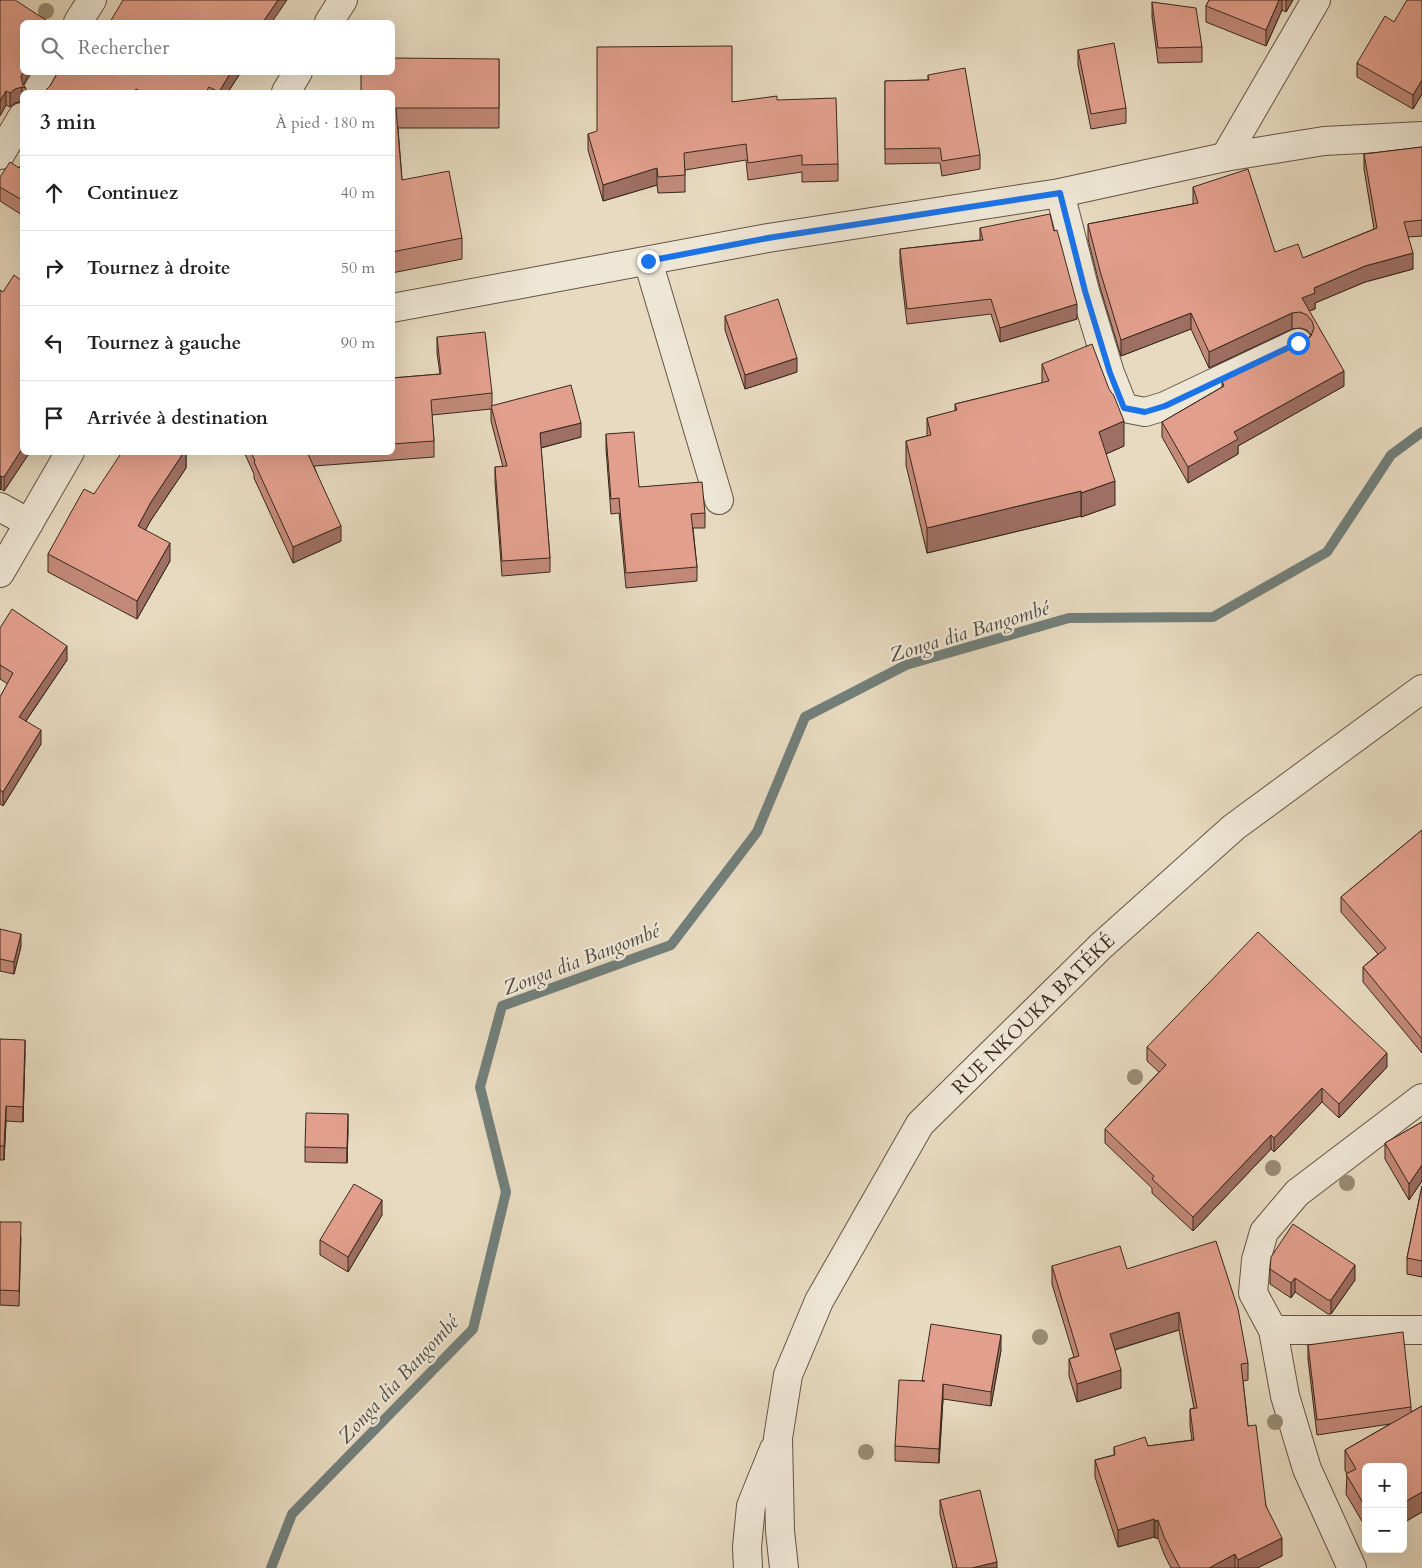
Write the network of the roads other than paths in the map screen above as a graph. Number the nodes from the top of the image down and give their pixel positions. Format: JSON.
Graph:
{"nodes":[{"id":1,"x":92,"y":0,"type":"edge"},
{"id":2,"x":343,"y":0,"type":"edge"},
{"id":3,"x":1316,"y":0,"type":"edge"},
{"id":4,"x":79,"y":20,"type":"edge"},
{"id":5,"x":330,"y":20,"type":"edge"},
{"id":6,"x":47,"y":75,"type":"edge"},
{"id":7,"x":296,"y":75,"type":"edge"},
{"id":8,"x":38,"y":90,"type":"edge"},
{"id":9,"x":287,"y":90,"type":"edge"},
{"id":10,"x":20,"y":120,"type":"edge"},
{"id":11,"x":1422,"y":136,"type":"edge"},
{"id":12,"x":0,"y":155,"type":"edge"},
{"id":13,"x":1225,"y":157,"type":"junction"},
{"id":14,"x":1060,"y":193,"type":"junction"},
{"id":15,"x":648,"y":261,"type":"junction"},
{"id":16,"x":395,"y":307,"type":"edge"},
{"id":17,"x":1298,"y":343,"type":"edge"},
{"id":18,"x":68,"y":455,"type":"edge"},
{"id":19,"x":720,"y":500,"type":"dead end"},
{"id":20,"x":0,"y":507,"type":"edge"},
{"id":21,"x":29,"y":523,"type":"junction"},
{"id":22,"x":0,"y":573,"type":"edge"},
{"id":23,"x":1422,"y":689,"type":"edge"},
{"id":24,"x":1422,"y":1098,"type":"edge"},
{"id":25,"x":1273,"y":1330,"type":"junction"},
{"id":26,"x":1422,"y":1330,"type":"edge"},
{"id":27,"x":778,"y":1438,"type":"junction"},
{"id":28,"x":748,"y":1568,"type":"edge"},
{"id":29,"x":784,"y":1568,"type":"edge"},
{"id":30,"x":1352,"y":1568,"type":"edge"}],
"edges":[{"from":1,"to":4,"type":"street"},
{"from":2,"to":5,"type":"street"},
{"from":3,"to":13,"type":"street"},
{"from":6,"to":8,"type":"street"},
{"from":7,"to":9,"type":"street"},
{"from":10,"to":12,"type":"street"},
{"from":11,"to":13,"type":"street"},
{"from":13,"to":14,"type":"street"},
{"from":14,"to":15,"type":"street"},
{"from":14,"to":17,"type":"street"},
{"from":15,"to":16,"type":"street"},
{"from":15,"to":19,"type":"street"},
{"from":18,"to":21,"type":"street"},
{"from":20,"to":21,"type":"street"},
{"from":21,"to":22,"type":"street"},
{"from":23,"to":27,"type":"street","name":"RUE NKOUKA BATÉKÉ"},
{"from":24,"to":25,"type":"street"},
{"from":25,"to":26,"type":"street"},
{"from":25,"to":30,"type":"street"},
{"from":27,"to":28,"type":"street","name":"RUE NKOUKA BATÉKÉ"},
{"from":27,"to":29,"type":"street","name":"RUE NKOUKA BATÉKÉ"}]}
